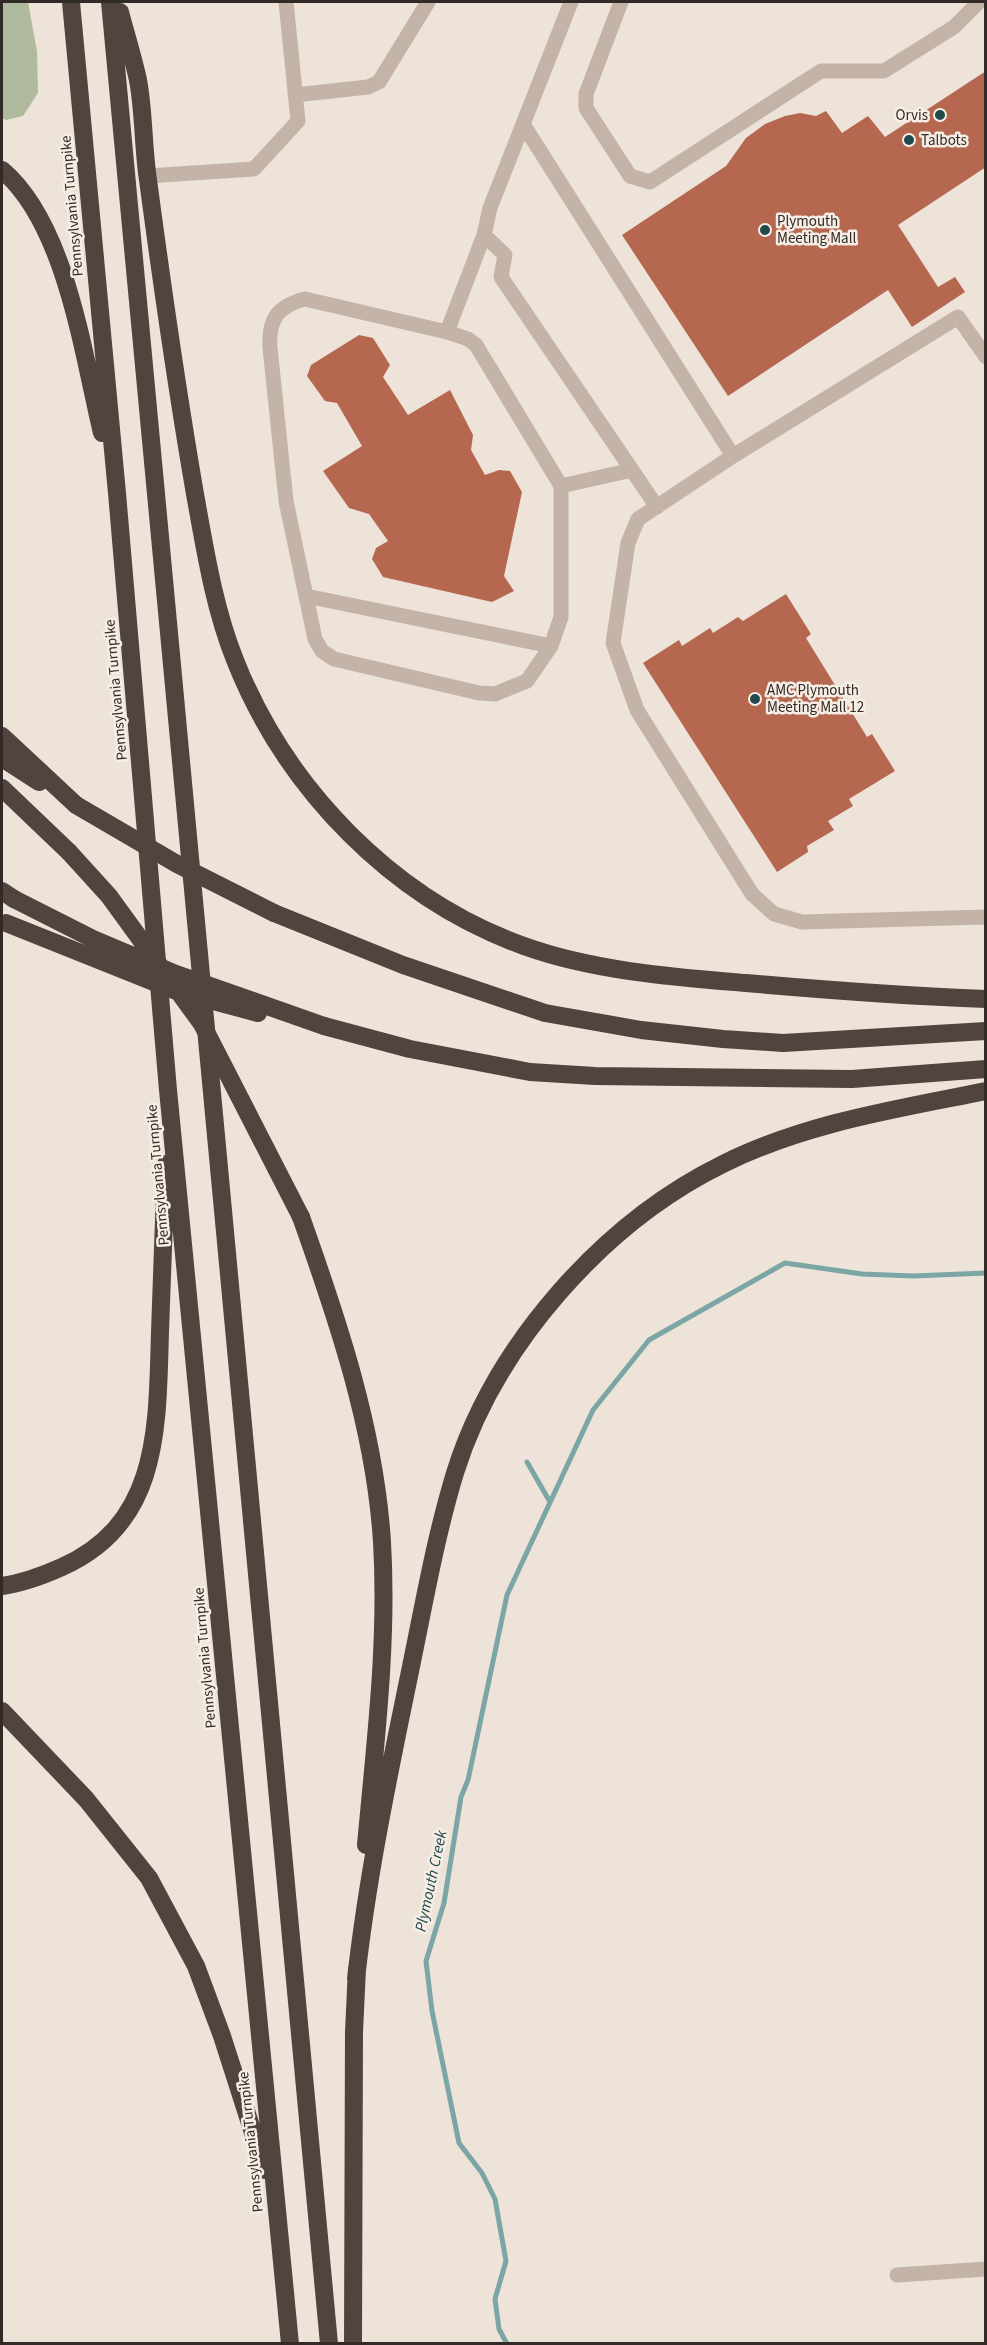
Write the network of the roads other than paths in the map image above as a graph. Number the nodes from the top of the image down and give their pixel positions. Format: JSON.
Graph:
{"nodes":[{"id":1,"x":71,"y":2,"type":"edge"},
{"id":2,"x":110,"y":2,"type":"edge"},
{"id":3,"x":118,"y":2,"type":"edge"},
{"id":4,"x":286,"y":2,"type":"edge"},
{"id":5,"x":428,"y":2,"type":"edge"},
{"id":6,"x":571,"y":2,"type":"edge"},
{"id":7,"x":621,"y":2,"type":"edge"},
{"id":8,"x":979,"y":2,"type":"edge"},
{"id":9,"x":295,"y":94,"type":"junction"},
{"id":10,"x":523,"y":124,"type":"junction"},
{"id":11,"x":2,"y":170,"type":"edge"},
{"id":12,"x":147,"y":176,"type":"junction"},
{"id":13,"x":484,"y":235,"type":"junction"},
{"id":14,"x":447,"y":332,"type":"junction"},
{"id":15,"x":986,"y":357,"type":"edge"},
{"id":16,"x":733,"y":456,"type":"junction"},
{"id":17,"x":632,"y":470,"type":"junction"},
{"id":18,"x":561,"y":486,"type":"junction"},
{"id":19,"x":117,"y":493,"type":"junction"},
{"id":20,"x":657,"y":507,"type":"junction"},
{"id":21,"x":306,"y":596,"type":"junction"},
{"id":22,"x":551,"y":646,"type":"junction"},
{"id":23,"x":2,"y":736,"type":"edge"},
{"id":24,"x":2,"y":758,"type":"edge"},
{"id":25,"x":2,"y":788,"type":"edge"},
{"id":26,"x":76,"y":805,"type":"junction"},
{"id":27,"x":8,"y":895,"type":"edge"},
{"id":28,"x":986,"y":916,"type":"edge"},
{"id":29,"x":4,"y":923,"type":"edge"},
{"id":30,"x":986,"y":999,"type":"edge"},
{"id":31,"x":324,"y":1026,"type":"junction"},
{"id":32,"x":986,"y":1031,"type":"edge"},
{"id":33,"x":986,"y":1069,"type":"edge"},
{"id":34,"x":168,"y":1090,"type":"junction"},
{"id":35,"x":986,"y":1091,"type":"edge"},
{"id":36,"x":2,"y":1586,"type":"edge"},
{"id":37,"x":2,"y":1711,"type":"edge"},
{"id":38,"x":356,"y":1979,"type":"junction"},
{"id":39,"x":275,"y":2198,"type":"junction"},
{"id":40,"x":986,"y":2269,"type":"edge"},
{"id":41,"x":897,"y":2275,"type":"dead end"},
{"id":42,"x":290,"y":2343,"type":"edge"},
{"id":43,"x":329,"y":2343,"type":"edge"},
{"id":44,"x":353,"y":2343,"type":"edge"}],
"edges":[{"from":1,"to":19,"type":"highway","name":"Pennsylvania Turnpike"},
{"from":2,"to":43,"type":"highway"},
{"from":3,"to":12,"type":"highway"},
{"from":4,"to":9,"type":"lane"},
{"from":5,"to":9,"type":"lane"},
{"from":6,"to":10,"type":"lane"},
{"from":7,"to":8,"type":"lane"},
{"from":9,"to":12,"type":"lane"},
{"from":10,"to":13,"type":"lane"},
{"from":10,"to":16,"type":"lane"},
{"from":11,"to":19,"type":"highway"},
{"from":12,"to":30,"type":"highway"},
{"from":13,"to":14,"type":"lane"},
{"from":13,"to":17,"type":"lane"},
{"from":14,"to":18,"type":"lane"},
{"from":14,"to":21,"type":"lane"},
{"from":15,"to":16,"type":"lane"},
{"from":16,"to":20,"type":"lane"},
{"from":17,"to":18,"type":"lane"},
{"from":17,"to":20,"type":"lane"},
{"from":18,"to":22,"type":"lane"},
{"from":19,"to":34,"type":"highway","name":"Pennsylvania Turnpike"},
{"from":20,"to":28,"type":"lane"},
{"from":21,"to":22,"type":"lane"},
{"from":21,"to":22,"type":"lane"},
{"from":23,"to":26,"type":"highway"},
{"from":24,"to":26,"type":"highway"},
{"from":25,"to":38,"type":"highway","bridge":true},
{"from":26,"to":32,"type":"highway","bridge":true},
{"from":27,"to":31,"type":"highway","bridge":true},
{"from":29,"to":31,"type":"highway","bridge":true},
{"from":31,"to":33,"type":"highway"},
{"from":34,"to":36,"type":"highway"},
{"from":34,"to":39,"type":"highway","name":"Pennsylvania Turnpike"},
{"from":35,"to":38,"type":"highway"},
{"from":37,"to":39,"type":"highway"},
{"from":38,"to":44,"type":"highway"},
{"from":39,"to":42,"type":"highway","name":"Pennsylvania Turnpike"},
{"from":40,"to":41,"type":"lane"}]}
